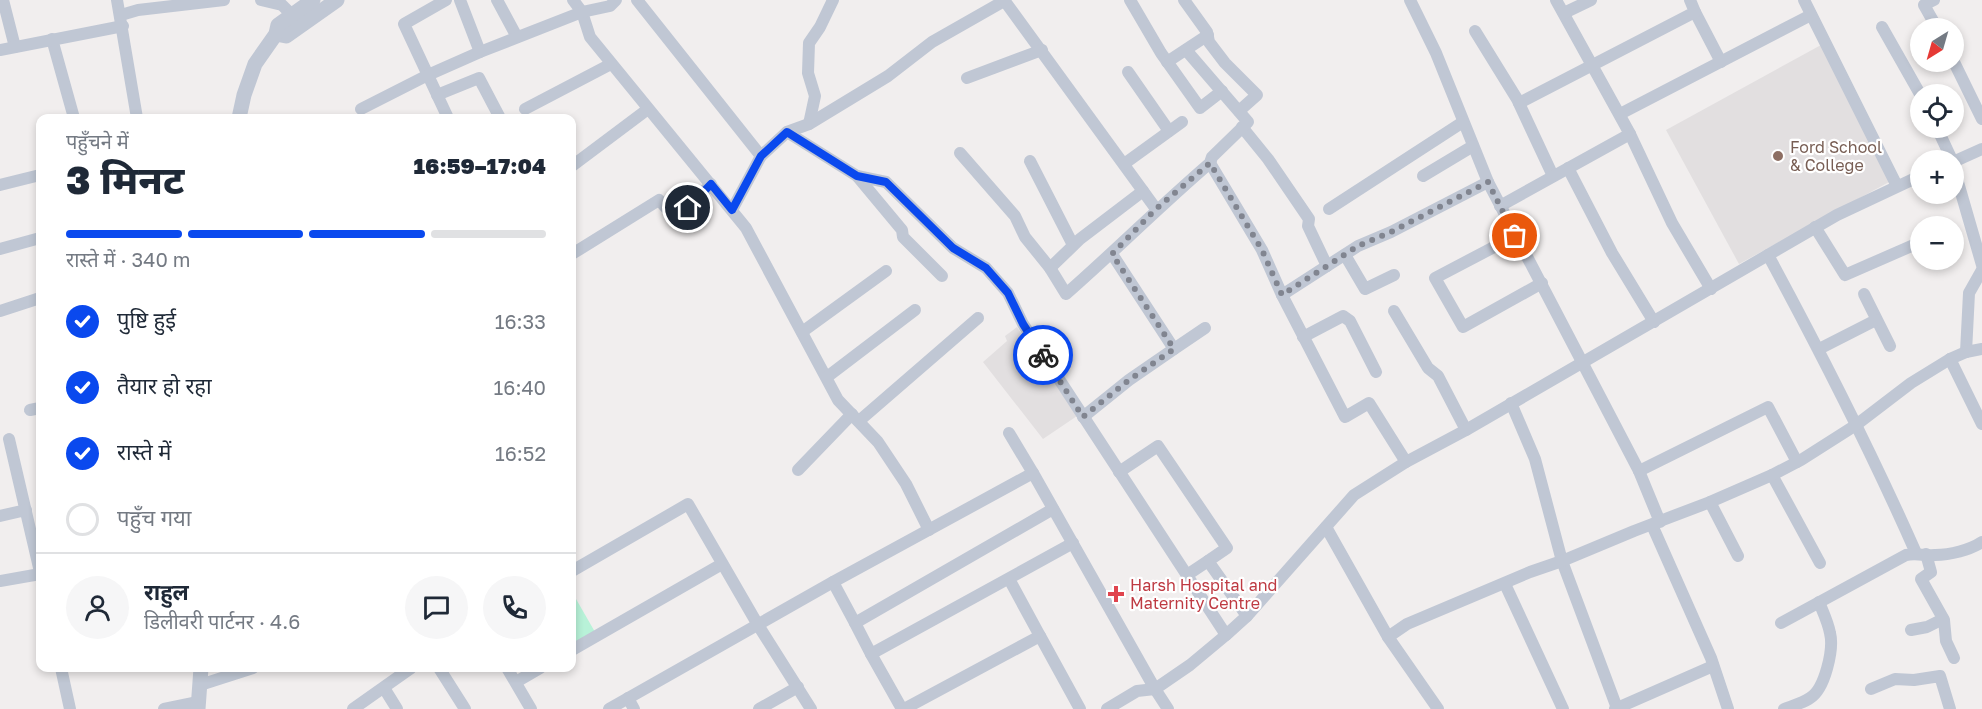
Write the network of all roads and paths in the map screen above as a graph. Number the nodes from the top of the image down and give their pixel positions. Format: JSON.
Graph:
{"nodes":[{"id":1,"x":3,"y":0,"type":"edge"},
{"id":2,"x":117,"y":0,"type":"edge"},
{"id":3,"x":224,"y":0,"type":"edge"},
{"id":4,"x":261,"y":0,"type":"edge"},
{"id":5,"x":313,"y":0,"type":"edge"},
{"id":6,"x":337,"y":0,"type":"edge"},
{"id":7,"x":446,"y":0,"type":"edge"},
{"id":8,"x":460,"y":0,"type":"edge"},
{"id":9,"x":497,"y":0,"type":"edge"},
{"id":10,"x":573,"y":0,"type":"edge"},
{"id":11,"x":616,"y":0,"type":"edge"},
{"id":12,"x":637,"y":0,"type":"edge"},
{"id":13,"x":833,"y":0,"type":"edge"},
{"id":14,"x":1004,"y":0,"type":"edge"},
{"id":15,"x":1130,"y":0,"type":"edge"},
{"id":16,"x":1184,"y":0,"type":"edge"},
{"id":17,"x":1410,"y":0,"type":"edge"},
{"id":18,"x":1556,"y":0,"type":"edge"},
{"id":19,"x":1591,"y":0,"type":"edge"},
{"id":20,"x":1804,"y":0,"type":"edge"},
{"id":21,"x":1934,"y":0,"type":"edge"},
{"id":22,"x":1692,"y":6,"type":"edge"},
{"id":23,"x":582,"y":12,"type":"junction"},
{"id":24,"x":1564,"y":13,"type":"junction"},
{"id":25,"x":292,"y":15,"type":"junction"},
{"id":26,"x":1811,"y":15,"type":"junction"},
{"id":27,"x":1931,"y":18,"type":"edge"},
{"id":28,"x":122,"y":21,"type":"junction"},
{"id":29,"x":1882,"y":27,"type":"dead end"},
{"id":30,"x":1475,"y":31,"type":"dead end"},
{"id":31,"x":276,"y":34,"type":"junction"},
{"id":32,"x":1208,"y":36,"type":"junction"},
{"id":33,"x":517,"y":37,"type":"junction"},
{"id":34,"x":52,"y":39,"type":"junction"},
{"id":35,"x":15,"y":46,"type":"junction"},
{"id":36,"x":0,"y":50,"type":"edge"},
{"id":37,"x":1042,"y":50,"type":"junction"},
{"id":38,"x":1186,"y":50,"type":"junction"},
{"id":39,"x":480,"y":52,"type":"junction"},
{"id":40,"x":1167,"y":62,"type":"junction"},
{"id":41,"x":1721,"y":62,"type":"junction"},
{"id":42,"x":611,"y":64,"type":"junction"},
{"id":43,"x":1593,"y":64,"type":"junction"},
{"id":44,"x":1128,"y":72,"type":"dead end"},
{"id":45,"x":1959,"y":72,"type":"edge"},
{"id":46,"x":428,"y":75,"type":"junction"},
{"id":47,"x":967,"y":78,"type":"dead end"},
{"id":48,"x":1914,"y":84,"type":"edge"},
{"id":49,"x":1222,"y":91,"type":"junction"},
{"id":50,"x":437,"y":94,"type":"junction"},
{"id":51,"x":1519,"y":103,"type":"junction"},
{"id":52,"x":361,"y":109,"type":"dead end"},
{"id":53,"x":648,"y":109,"type":"junction"},
{"id":54,"x":525,"y":110,"type":"dead end"},
{"id":55,"x":1239,"y":111,"type":"junction"},
{"id":56,"x":73,"y":114,"type":"edge"},
{"id":57,"x":136,"y":114,"type":"edge"},
{"id":58,"x":240,"y":114,"type":"edge"},
{"id":59,"x":446,"y":114,"type":"edge"},
{"id":60,"x":498,"y":114,"type":"edge"},
{"id":61,"x":1620,"y":114,"type":"junction"},
{"id":62,"x":1982,"y":119,"type":"edge"},
{"id":63,"x":1182,"y":122,"type":"dead end"},
{"id":64,"x":1463,"y":122,"type":"junction"},
{"id":65,"x":809,"y":124,"type":"junction"},
{"id":66,"x":1242,"y":127,"type":"junction"},
{"id":67,"x":1169,"y":131,"type":"junction"},
{"id":68,"x":787,"y":132,"type":"junction"},
{"id":69,"x":1630,"y":134,"type":"junction"},
{"id":70,"x":1473,"y":146,"type":"junction"},
{"id":71,"x":1982,"y":149,"type":"edge"},
{"id":72,"x":960,"y":153,"type":"dead end"},
{"id":73,"x":761,"y":156,"type":"junction"},
{"id":74,"x":1964,"y":157,"type":"edge"},
{"id":75,"x":1030,"y":161,"type":"dead end"},
{"id":76,"x":576,"y":163,"type":"edge"},
{"id":77,"x":1210,"y":163,"type":"junction"},
{"id":78,"x":1124,"y":164,"type":"junction"},
{"id":79,"x":1568,"y":168,"type":"junction"},
{"id":80,"x":36,"y":176,"type":"edge"},
{"id":81,"x":857,"y":176,"type":"junction"},
{"id":82,"x":1423,"y":176,"type":"dead end"},
{"id":83,"x":1552,"y":177,"type":"junction"},
{"id":84,"x":1910,"y":180,"type":"edge"},
{"id":85,"x":1488,"y":182,"type":"junction"},
{"id":86,"x":0,"y":184,"type":"edge"},
{"id":87,"x":711,"y":184,"type":"junction"},
{"id":88,"x":1897,"y":186,"type":"junction"},
{"id":89,"x":1143,"y":190,"type":"junction"},
{"id":90,"x":1964,"y":203,"type":"edge"},
{"id":91,"x":1500,"y":206,"type":"junction"},
{"id":92,"x":1156,"y":209,"type":"junction"},
{"id":93,"x":1329,"y":209,"type":"dead end"},
{"id":94,"x":732,"y":210,"type":"junction"},
{"id":95,"x":1815,"y":227,"type":"junction"},
{"id":96,"x":1515,"y":236,"type":"junction"},
{"id":97,"x":36,"y":239,"type":"edge"},
{"id":98,"x":1073,"y":245,"type":"junction"},
{"id":99,"x":1910,"y":247,"type":"edge"},
{"id":100,"x":0,"y":249,"type":"edge"},
{"id":101,"x":576,"y":252,"type":"edge"},
{"id":102,"x":1112,"y":254,"type":"junction"},
{"id":103,"x":1345,"y":255,"type":"junction"},
{"id":104,"x":1768,"y":255,"type":"junction"},
{"id":105,"x":1982,"y":265,"type":"edge"},
{"id":106,"x":1327,"y":266,"type":"junction"},
{"id":107,"x":1050,"y":268,"type":"junction"},
{"id":108,"x":1982,"y":270,"type":"edge"},
{"id":109,"x":886,"y":271,"type":"dead end"},
{"id":110,"x":1394,"y":275,"type":"dead end"},
{"id":111,"x":942,"y":276,"type":"dead end"},
{"id":112,"x":1542,"y":284,"type":"junction"},
{"id":113,"x":1711,"y":290,"type":"junction"},
{"id":114,"x":1864,"y":294,"type":"dead end"},
{"id":115,"x":1282,"y":295,"type":"junction"},
{"id":116,"x":36,"y":299,"type":"edge"},
{"id":117,"x":915,"y":310,"type":"dead end"},
{"id":118,"x":0,"y":311,"type":"edge"},
{"id":119,"x":1394,"y":311,"type":"dead end"},
{"id":120,"x":978,"y":318,"type":"dead end"},
{"id":121,"x":1876,"y":320,"type":"junction"},
{"id":122,"x":1654,"y":322,"type":"junction"},
{"id":123,"x":1205,"y":328,"type":"dead end"},
{"id":124,"x":802,"y":332,"type":"junction"},
{"id":125,"x":1303,"y":337,"type":"junction"},
{"id":126,"x":1890,"y":346,"type":"dead end"},
{"id":127,"x":1174,"y":349,"type":"junction"},
{"id":128,"x":1982,"y":349,"type":"edge"},
{"id":129,"x":1819,"y":350,"type":"junction"},
{"id":130,"x":1966,"y":352,"type":"junction"},
{"id":131,"x":1950,"y":359,"type":"junction"},
{"id":132,"x":1584,"y":362,"type":"junction"},
{"id":133,"x":1376,"y":372,"type":"dead end"},
{"id":134,"x":826,"y":377,"type":"junction"},
{"id":135,"x":1511,"y":403,"type":"junction"},
{"id":136,"x":855,"y":417,"type":"junction"},
{"id":137,"x":1083,"y":417,"type":"junction"},
{"id":138,"x":1980,"y":418,"type":"edge"},
{"id":139,"x":1856,"y":425,"type":"junction"},
{"id":140,"x":1466,"y":430,"type":"junction"},
{"id":141,"x":1009,"y":433,"type":"dead end"},
{"id":142,"x":9,"y":439,"type":"dead end"},
{"id":143,"x":1406,"y":462,"type":"junction"},
{"id":144,"x":1797,"y":462,"type":"junction"},
{"id":145,"x":798,"y":470,"type":"dead end"},
{"id":146,"x":1639,"y":471,"type":"junction"},
{"id":147,"x":1119,"y":472,"type":"junction"},
{"id":148,"x":1033,"y":473,"type":"junction"},
{"id":149,"x":1772,"y":475,"type":"junction"},
{"id":150,"x":1710,"y":502,"type":"junction"},
{"id":151,"x":1053,"y":509,"type":"junction"},
{"id":152,"x":26,"y":510,"type":"junction"},
{"id":153,"x":0,"y":516,"type":"edge"},
{"id":154,"x":1656,"y":523,"type":"junction"},
{"id":155,"x":1326,"y":527,"type":"junction"},
{"id":156,"x":929,"y":530,"type":"junction"},
{"id":157,"x":1982,"y":542,"type":"edge"},
{"id":158,"x":1073,"y":543,"type":"junction"},
{"id":159,"x":1921,"y":554,"type":"junction"},
{"id":160,"x":36,"y":555,"type":"edge"},
{"id":161,"x":1738,"y":556,"type":"dead end"},
{"id":162,"x":1208,"y":561,"type":"junction"},
{"id":163,"x":1562,"y":561,"type":"junction"},
{"id":164,"x":1820,"y":563,"type":"dead end"},
{"id":165,"x":722,"y":564,"type":"junction"},
{"id":166,"x":576,"y":568,"type":"edge"},
{"id":167,"x":36,"y":574,"type":"edge"},
{"id":168,"x":1187,"y":575,"type":"junction"},
{"id":169,"x":1009,"y":579,"type":"junction"},
{"id":170,"x":0,"y":581,"type":"edge"},
{"id":171,"x":832,"y":582,"type":"junction"},
{"id":172,"x":1505,"y":584,"type":"junction"},
{"id":173,"x":1819,"y":602,"type":"junction"},
{"id":174,"x":1248,"y":616,"type":"junction"},
{"id":175,"x":1943,"y":619,"type":"junction"},
{"id":176,"x":855,"y":623,"type":"junction"},
{"id":177,"x":1781,"y":623,"type":"dead end"},
{"id":178,"x":758,"y":625,"type":"junction"},
{"id":179,"x":1911,"y":630,"type":"dead end"},
{"id":180,"x":1226,"y":635,"type":"junction"},
{"id":181,"x":1040,"y":636,"type":"junction"},
{"id":182,"x":1388,"y":637,"type":"junction"},
{"id":183,"x":576,"y":648,"type":"edge"},
{"id":184,"x":871,"y":654,"type":"junction"},
{"id":185,"x":1954,"y":658,"type":"dead end"},
{"id":186,"x":1713,"y":666,"type":"junction"},
{"id":187,"x":62,"y":672,"type":"edge"},
{"id":188,"x":201,"y":672,"type":"edge"},
{"id":189,"x":241,"y":672,"type":"edge"},
{"id":190,"x":406,"y":672,"type":"edge"},
{"id":191,"x":442,"y":672,"type":"edge"},
{"id":192,"x":510,"y":672,"type":"edge"},
{"id":193,"x":533,"y":672,"type":"edge"},
{"id":194,"x":516,"y":682,"type":"junction"},
{"id":195,"x":200,"y":685,"type":"junction"},
{"id":196,"x":798,"y":687,"type":"junction"},
{"id":197,"x":384,"y":688,"type":"junction"},
{"id":198,"x":1155,"y":689,"type":"junction"},
{"id":199,"x":1871,"y":689,"type":"dead end"},
{"id":200,"x":631,"y":704,"type":"edge"},
{"id":201,"x":198,"y":706,"type":"edge"},
{"id":202,"x":70,"y":709,"type":"edge"},
{"id":203,"x":164,"y":709,"type":"edge"},
{"id":204,"x":353,"y":709,"type":"edge"},
{"id":205,"x":397,"y":709,"type":"edge"},
{"id":206,"x":465,"y":709,"type":"edge"},
{"id":207,"x":531,"y":709,"type":"edge"},
{"id":208,"x":609,"y":709,"type":"edge"},
{"id":209,"x":759,"y":709,"type":"edge"},
{"id":210,"x":811,"y":709,"type":"edge"},
{"id":211,"x":903,"y":709,"type":"edge"},
{"id":212,"x":1080,"y":709,"type":"edge"},
{"id":213,"x":1107,"y":709,"type":"edge"},
{"id":214,"x":1168,"y":709,"type":"edge"},
{"id":215,"x":1438,"y":709,"type":"edge"},
{"id":216,"x":1563,"y":709,"type":"edge"},
{"id":217,"x":1616,"y":709,"type":"edge"},
{"id":218,"x":1728,"y":709,"type":"edge"},
{"id":219,"x":1784,"y":709,"type":"edge"},
{"id":220,"x":1950,"y":709,"type":"edge"}],
"edges":[{"from":1,"to":35,"type":"street"},
{"from":2,"to":28,"type":"street"},
{"from":3,"to":28,"type":"street"},
{"from":4,"to":25,"type":"street"},
{"from":5,"to":25,"type":"street"},
{"from":6,"to":31,"type":"street"},
{"from":7,"to":46,"type":"street"},
{"from":8,"to":39,"type":"street"},
{"from":9,"to":33,"type":"street"},
{"from":10,"to":23,"type":"street"},
{"from":11,"to":23,"type":"street"},
{"from":12,"to":73,"type":"street"},
{"from":13,"to":65,"type":"street"},
{"from":14,"to":37,"type":"street"},
{"from":14,"to":65,"type":"street"},
{"from":15,"to":40,"type":"street"},
{"from":16,"to":32,"type":"street"},
{"from":17,"to":64,"type":"street"},
{"from":18,"to":24,"type":"street"},
{"from":19,"to":24,"type":"street"},
{"from":20,"to":26,"type":"street"},
{"from":21,"to":27,"type":"street"},
{"from":22,"to":41,"type":"street"},
{"from":22,"to":43,"type":"street"},
{"from":23,"to":33,"type":"street"},
{"from":23,"to":42,"type":"street"},
{"from":24,"to":43,"type":"street"},
{"from":25,"to":31,"type":"street"},
{"from":26,"to":41,"type":"street"},
{"from":26,"to":88,"type":"street"},
{"from":28,"to":34,"type":"street"},
{"from":28,"to":57,"type":"street"},
{"from":29,"to":48,"type":"street"},
{"from":30,"to":51,"type":"street"},
{"from":31,"to":58,"type":"street"},
{"from":32,"to":38,"type":"street"},
{"from":32,"to":55,"type":"street"},
{"from":33,"to":39,"type":"street"},
{"from":34,"to":35,"type":"street"},
{"from":34,"to":56,"type":"street"},
{"from":35,"to":36,"type":"street"},
{"from":37,"to":47,"type":"street"},
{"from":37,"to":78,"type":"street"},
{"from":38,"to":40,"type":"street"},
{"from":38,"to":49,"type":"street"},
{"from":39,"to":46,"type":"street"},
{"from":40,"to":49,"type":"street"},
{"from":41,"to":61,"type":"street"},
{"from":42,"to":53,"type":"street"},
{"from":42,"to":54,"type":"street"},
{"from":43,"to":51,"type":"street"},
{"from":43,"to":61,"type":"street"},
{"from":44,"to":67,"type":"street"},
{"from":45,"to":62,"type":"street"},
{"from":46,"to":50,"type":"street"},
{"from":46,"to":52,"type":"street"},
{"from":49,"to":55,"type":"street"},
{"from":50,"to":59,"type":"street"},
{"from":50,"to":60,"type":"street"},
{"from":51,"to":83,"type":"street"},
{"from":53,"to":76,"type":"street"},
{"from":53,"to":87,"type":"street"},
{"from":55,"to":66,"type":"street"},
{"from":61,"to":69,"type":"street"},
{"from":63,"to":67,"type":"street"},
{"from":64,"to":70,"type":"street"},
{"from":64,"to":93,"type":"street"},
{"from":65,"to":68,"type":"street"},
{"from":66,"to":77,"type":"street"},
{"from":66,"to":106,"type":"street"},
{"from":67,"to":78,"type":"street"},
{"from":68,"to":73,"type":"street"},
{"from":68,"to":81,"type":"street"},
{"from":69,"to":79,"type":"street"},
{"from":69,"to":113,"type":"street"},
{"from":70,"to":82,"type":"street"},
{"from":70,"to":85,"type":"street"},
{"from":71,"to":74,"type":"street"},
{"from":72,"to":107,"type":"street"},
{"from":73,"to":94,"type":"street"},
{"from":75,"to":98,"type":"street"},
{"from":77,"to":92,"type":"street"},
{"from":77,"to":115,"type":"street"},
{"from":78,"to":89,"type":"street"},
{"from":79,"to":83,"type":"street"},
{"from":79,"to":122,"type":"street"},
{"from":80,"to":86,"type":"street"},
{"from":81,"to":111,"type":"street"},
{"from":81,"to":137,"type":"street"},
{"from":83,"to":91,"type":"street"},
{"from":84,"to":88,"type":"street"},
{"from":85,"to":91,"type":"street"},
{"from":85,"to":103,"type":"street"},
{"from":87,"to":94,"type":"street"},
{"from":87,"to":101,"type":"street"},
{"from":88,"to":95,"type":"street"},
{"from":89,"to":92,"type":"street"},
{"from":89,"to":98,"type":"street"},
{"from":90,"to":105,"type":"street"},
{"from":91,"to":96,"type":"street"},
{"from":92,"to":102,"type":"street"},
{"from":94,"to":124,"type":"street"},
{"from":95,"to":99,"type":"street"},
{"from":95,"to":104,"type":"street"},
{"from":96,"to":112,"type":"street"},
{"from":96,"to":112,"type":"street"},
{"from":97,"to":100,"type":"street"},
{"from":98,"to":107,"type":"street"},
{"from":102,"to":107,"type":"street"},
{"from":102,"to":127,"type":"street"},
{"from":103,"to":106,"type":"street"},
{"from":103,"to":110,"type":"street"},
{"from":104,"to":113,"type":"street"},
{"from":104,"to":129,"type":"street"},
{"from":106,"to":115,"type":"street"},
{"from":108,"to":130,"type":"street"},
{"from":109,"to":124,"type":"street"},
{"from":112,"to":132,"type":"street"},
{"from":113,"to":122,"type":"street"},
{"from":114,"to":121,"type":"street"},
{"from":115,"to":125,"type":"street"},
{"from":116,"to":118,"type":"street"},
{"from":117,"to":134,"type":"street"},
{"from":119,"to":140,"type":"street"},
{"from":120,"to":136,"type":"street"},
{"from":121,"to":126,"type":"street"},
{"from":121,"to":129,"type":"street"},
{"from":122,"to":132,"type":"street"},
{"from":123,"to":127,"type":"street"},
{"from":124,"to":134,"type":"street"},
{"from":125,"to":133,"type":"street"},
{"from":125,"to":143,"type":"street"},
{"from":127,"to":137,"type":"street"},
{"from":128,"to":130,"type":"street"},
{"from":129,"to":139,"type":"street"},
{"from":130,"to":131,"type":"street"},
{"from":131,"to":138,"type":"street"},
{"from":131,"to":139,"type":"street"},
{"from":132,"to":135,"type":"street"},
{"from":132,"to":146,"type":"street"},
{"from":134,"to":136,"type":"street"},
{"from":135,"to":140,"type":"street"},
{"from":135,"to":163,"type":"street"},
{"from":136,"to":145,"type":"street"},
{"from":136,"to":156,"type":"street"},
{"from":137,"to":147,"type":"street"},
{"from":139,"to":144,"type":"street"},
{"from":139,"to":159,"type":"street"},
{"from":140,"to":143,"type":"street"},
{"from":141,"to":148,"type":"street"},
{"from":142,"to":152,"type":"street"},
{"from":143,"to":155,"type":"street"},
{"from":144,"to":146,"type":"street"},
{"from":144,"to":149,"type":"street"},
{"from":146,"to":154,"type":"street"},
{"from":147,"to":162,"type":"street"},
{"from":147,"to":168,"type":"street"},
{"from":148,"to":151,"type":"street"},
{"from":148,"to":156,"type":"street"},
{"from":149,"to":150,"type":"street"},
{"from":149,"to":164,"type":"street"},
{"from":150,"to":154,"type":"street"},
{"from":150,"to":161,"type":"street"},
{"from":151,"to":158,"type":"street"},
{"from":151,"to":176,"type":"street"},
{"from":152,"to":153,"type":"street"},
{"from":152,"to":160,"type":"street"},
{"from":154,"to":163,"type":"street"},
{"from":154,"to":186,"type":"street"},
{"from":155,"to":174,"type":"street"},
{"from":155,"to":182,"type":"street"},
{"from":156,"to":171,"type":"street"},
{"from":157,"to":159,"type":"street"},
{"from":158,"to":169,"type":"street"},
{"from":158,"to":198,"type":"street"},
{"from":159,"to":173,"type":"street"},
{"from":159,"to":175,"type":"street"},
{"from":162,"to":168,"type":"street"},
{"from":162,"to":174,"type":"street"},
{"from":163,"to":172,"type":"street"},
{"from":163,"to":217,"type":"street"},
{"from":165,"to":166,"type":"street"},
{"from":165,"to":178,"type":"street"},
{"from":165,"to":183,"type":"street"},
{"from":167,"to":170,"type":"street"},
{"from":168,"to":180,"type":"street"},
{"from":169,"to":181,"type":"street"},
{"from":169,"to":184,"type":"street"},
{"from":171,"to":176,"type":"street"},
{"from":171,"to":178,"type":"street"},
{"from":172,"to":182,"type":"street"},
{"from":172,"to":216,"type":"street"},
{"from":173,"to":177,"type":"street"},
{"from":173,"to":219,"type":"street"},
{"from":174,"to":180,"type":"street"},
{"from":175,"to":179,"type":"street"},
{"from":175,"to":185,"type":"street"},
{"from":176,"to":184,"type":"street"},
{"from":178,"to":196,"type":"street"},
{"from":178,"to":200,"type":"street"},
{"from":180,"to":198,"type":"street"},
{"from":181,"to":211,"type":"street"},
{"from":181,"to":212,"type":"street"},
{"from":182,"to":215,"type":"street"},
{"from":184,"to":211,"type":"street"},
{"from":186,"to":217,"type":"street"},
{"from":186,"to":218,"type":"street"},
{"from":187,"to":202,"type":"street"},
{"from":188,"to":195,"type":"street"},
{"from":189,"to":195,"type":"street"},
{"from":190,"to":197,"type":"street"},
{"from":191,"to":206,"type":"street"},
{"from":192,"to":194,"type":"street"},
{"from":193,"to":194,"type":"street"},
{"from":194,"to":207,"type":"street"},
{"from":195,"to":201,"type":"street"},
{"from":196,"to":209,"type":"street"},
{"from":196,"to":210,"type":"street"},
{"from":197,"to":204,"type":"street"},
{"from":197,"to":205,"type":"street"},
{"from":198,"to":213,"type":"street"},
{"from":198,"to":214,"type":"street"},
{"from":199,"to":220,"type":"street"},
{"from":200,"to":208,"type":"street"},
{"from":201,"to":203,"type":"street"}]}
